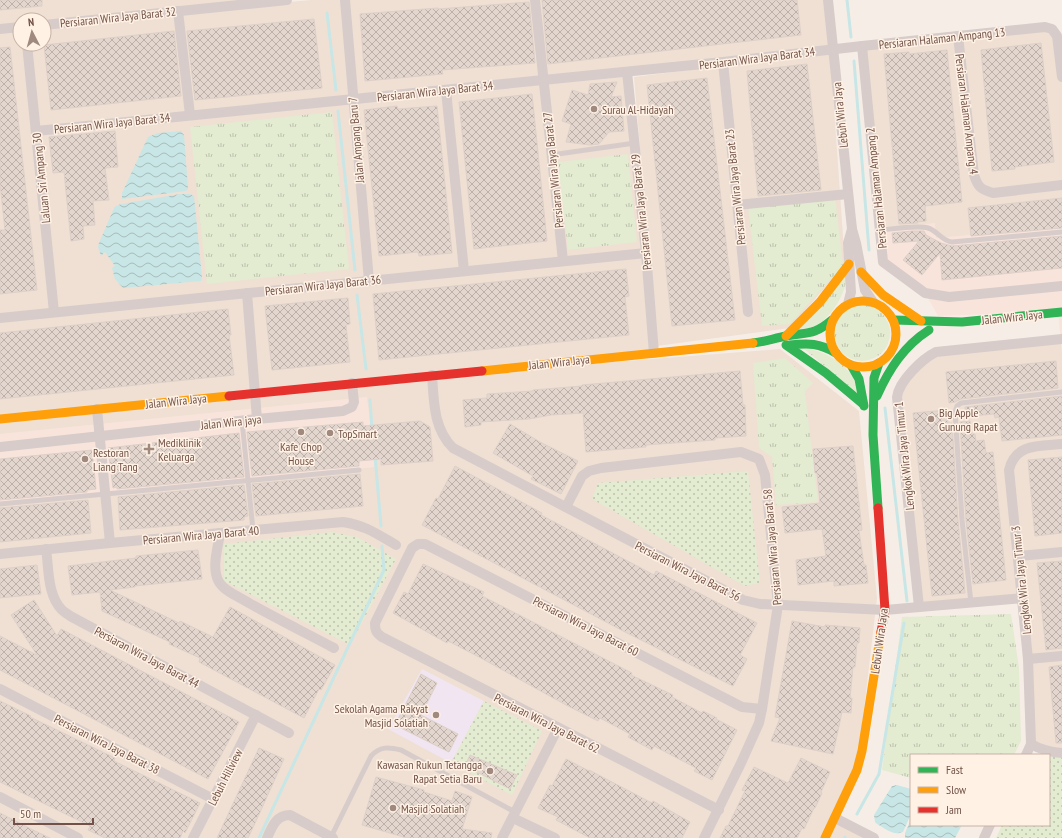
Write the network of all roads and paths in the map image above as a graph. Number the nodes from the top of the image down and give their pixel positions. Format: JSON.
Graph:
{"nodes":[{"id":1,"x":287,"y":0,"type":"edge"},
{"id":2,"x":345,"y":0,"type":"edge"},
{"id":3,"x":535,"y":0,"type":"edge"},
{"id":4,"x":828,"y":0,"type":"edge"},
{"id":5,"x":248,"y":2,"type":"edge"},
{"id":6,"x":178,"y":11,"type":"junction"},
{"id":7,"x":52,"y":24,"type":"edge"},
{"id":8,"x":12,"y":28,"type":"edge"},
{"id":9,"x":0,"y":29,"type":"edge"},
{"id":10,"x":958,"y":36,"type":"junction"},
{"id":11,"x":862,"y":46,"type":"junction"},
{"id":12,"x":833,"y":49,"type":"junction"},
{"id":13,"x":28,"y":52,"type":"edge"},
{"id":14,"x":723,"y":62,"type":"junction"},
{"id":15,"x":627,"y":72,"type":"junction"},
{"id":16,"x":1062,"y":77,"type":"edge"},
{"id":17,"x":543,"y":80,"type":"junction"},
{"id":18,"x":446,"y":90,"type":"junction"},
{"id":19,"x":352,"y":99,"type":"junction"},
{"id":20,"x":190,"y":115,"type":"junction"},
{"id":21,"x":36,"y":131,"type":"junction"},
{"id":22,"x":635,"y":143,"type":"junction"},
{"id":23,"x":551,"y":155,"type":"junction"},
{"id":24,"x":1062,"y":185,"type":"edge"},
{"id":25,"x":848,"y":194,"type":"junction"},
{"id":26,"x":737,"y":205,"type":"junction"},
{"id":27,"x":852,"y":230,"type":"junction"},
{"id":28,"x":881,"y":230,"type":"junction"},
{"id":29,"x":1062,"y":232,"type":"edge"},
{"id":30,"x":646,"y":253,"type":"junction"},
{"id":31,"x":563,"y":261,"type":"junction"},
{"id":32,"x":849,"y":264,"type":"junction"},
{"id":33,"x":464,"y":271,"type":"junction"},
{"id":34,"x":861,"y":272,"type":"junction"},
{"id":35,"x":369,"y":281,"type":"junction"},
{"id":36,"x":1062,"y":286,"type":"edge"},
{"id":37,"x":247,"y":293,"type":"junction"},
{"id":38,"x":873,"y":302,"type":"junction"},
{"id":39,"x":848,"y":304,"type":"junction"},
{"id":40,"x":54,"y":312,"type":"junction"},
{"id":41,"x":748,"y":312,"type":"dead end"},
{"id":42,"x":1062,"y":312,"type":"edge"},
{"id":43,"x":0,"y":318,"type":"edge"},
{"id":44,"x":832,"y":320,"type":"junction"},
{"id":45,"x":894,"y":320,"type":"junction"},
{"id":46,"x":921,"y":321,"type":"junction"},
{"id":47,"x":962,"y":322,"type":"junction"},
{"id":48,"x":929,"y":330,"type":"junction"},
{"id":49,"x":1062,"y":339,"type":"edge"},
{"id":50,"x":896,"y":340,"type":"junction"},
{"id":51,"x":786,"y":341,"type":"junction"},
{"id":52,"x":654,"y":353,"type":"junction"},
{"id":53,"x":836,"y":353,"type":"junction"},
{"id":54,"x":880,"y":363,"type":"junction"},
{"id":55,"x":851,"y":365,"type":"junction"},
{"id":56,"x":432,"y":375,"type":"junction"},
{"id":57,"x":352,"y":383,"type":"junction"},
{"id":58,"x":1062,"y":392,"type":"edge"},
{"id":59,"x":255,"y":393,"type":"junction"},
{"id":60,"x":874,"y":401,"type":"junction"},
{"id":61,"x":863,"y":404,"type":"junction"},
{"id":62,"x":98,"y":409,"type":"junction"},
{"id":63,"x":0,"y":419,"type":"edge"},
{"id":64,"x":257,"y":419,"type":"junction"},
{"id":65,"x":242,"y":421,"type":"junction"},
{"id":66,"x":873,"y":435,"type":"junction"},
{"id":67,"x":100,"y":437,"type":"junction"},
{"id":68,"x":1062,"y":444,"type":"edge"},
{"id":69,"x":0,"y":447,"type":"edge"},
{"id":70,"x":359,"y":470,"type":"dead end"},
{"id":71,"x":248,"y":481,"type":"junction"},
{"id":72,"x":105,"y":494,"type":"junction"},
{"id":73,"x":0,"y":504,"type":"edge"},
{"id":74,"x":566,"y":507,"type":"junction"},
{"id":75,"x":253,"y":530,"type":"junction"},
{"id":76,"x":220,"y":533,"type":"junction"},
{"id":77,"x":110,"y":543,"type":"junction"},
{"id":78,"x":396,"y":546,"type":"dead end"},
{"id":79,"x":46,"y":549,"type":"junction"},
{"id":80,"x":1062,"y":552,"type":"edge"},
{"id":81,"x":0,"y":554,"type":"edge"},
{"id":82,"x":1019,"y":556,"type":"junction"},
{"id":83,"x":1023,"y":598,"type":"junction"},
{"id":84,"x":971,"y":603,"type":"junction"},
{"id":85,"x":778,"y":605,"type":"junction"},
{"id":86,"x":919,"y":607,"type":"junction"},
{"id":87,"x":885,"y":610,"type":"junction"},
{"id":88,"x":377,"y":633,"type":"joint"},
{"id":89,"x":334,"y":648,"type":"dead end"},
{"id":90,"x":1062,"y":656,"type":"edge"},
{"id":91,"x":1028,"y":659,"type":"junction"},
{"id":92,"x":0,"y":689,"type":"edge"},
{"id":93,"x":762,"y":709,"type":"junction"},
{"id":94,"x":256,"y":715,"type":"junction"},
{"id":95,"x":558,"y":728,"type":"junction"},
{"id":96,"x":289,"y":733,"type":"dead end"},
{"id":97,"x":1031,"y":744,"type":"junction"},
{"id":98,"x":1062,"y":753,"type":"edge"},
{"id":99,"x":1026,"y":754,"type":"edge"},
{"id":100,"x":0,"y":797,"type":"edge"},
{"id":101,"x":213,"y":799,"type":"junction"},
{"id":102,"x":719,"y":810,"type":"junction"},
{"id":103,"x":514,"y":815,"type":"junction"},
{"id":104,"x":835,"y":818,"type":"junction"},
{"id":105,"x":990,"y":826,"type":"edge"},
{"id":106,"x":332,"y":837,"type":"edge"},
{"id":107,"x":871,"y":837,"type":"edge"},
{"id":108,"x":78,"y":838,"type":"edge"},
{"id":109,"x":193,"y":838,"type":"edge"},
{"id":110,"x":267,"y":838,"type":"edge"},
{"id":111,"x":502,"y":838,"type":"edge"},
{"id":112,"x":555,"y":838,"type":"edge"},
{"id":113,"x":704,"y":838,"type":"edge"},
{"id":114,"x":825,"y":838,"type":"edge"},
{"id":115,"x":984,"y":838,"type":"edge"}],
"edges":[{"from":1,"to":5,"type":"street","name":"Persiaran Wira Jaya Barat 32"},
{"from":2,"to":19,"type":"street","name":"Jalan Ampang Baru 7"},
{"from":3,"to":17,"type":"street","name":"Persiaran Wira Jaya Barat 27"},
{"from":4,"to":12,"type":"street","name":"Lebuh Wira Jaya"},
{"from":5,"to":6,"type":"street","name":"Persiaran Wira Jaya Barat 32"},
{"from":6,"to":7,"type":"street","name":"Persiaran Wira Jaya Barat 32"},
{"from":6,"to":20,"type":"street"},
{"from":8,"to":9,"type":"street"},
{"from":10,"to":11,"type":"street","name":"Persiaran Halaman Ampang 13"},
{"from":10,"to":16,"type":"street","name":"Persiaran Halaman Ampang 13"},
{"from":10,"to":24,"type":"street","name":"Persiaran Halaman Ampang 4"},
{"from":11,"to":12,"type":"street","name":"Persiaran Halaman Ampang 13"},
{"from":11,"to":28,"type":"street","name":"Persiaran Halaman Ampang 2"},
{"from":12,"to":14,"type":"street","name":"Persiaran Wira Jaya Barat 34"},
{"from":12,"to":25,"type":"street","name":"Lebuh Wira Jaya"},
{"from":13,"to":21,"type":"street","name":"Laluan Sri Ampang 30"},
{"from":14,"to":15,"type":"street","name":"Persiaran Wira Jaya Barat 34"},
{"from":14,"to":26,"type":"street","name":"Persiaran Wira Jaya Barat 23"},
{"from":15,"to":17,"type":"street","name":"Persiaran Wira Jaya Barat 34"},
{"from":15,"to":22,"type":"street","name":"Persiaran Wira Jaya Barat 29"},
{"from":17,"to":18,"type":"street","name":"Persiaran Wira Jaya Barat 34"},
{"from":17,"to":23,"type":"street","name":"Persiaran Wira Jaya Barat 27"},
{"from":18,"to":19,"type":"street","name":"Persiaran Wira Jaya Barat 34"},
{"from":18,"to":33,"type":"street"},
{"from":19,"to":20,"type":"street","name":"Persiaran Wira Jaya Barat 34"},
{"from":19,"to":35,"type":"street","name":"Jalan Ampang Baru 7"},
{"from":20,"to":21,"type":"street","name":"Persiaran Wira Jaya Barat 34"},
{"from":21,"to":40,"type":"street","name":"Laluan Sri Ampang 30"},
{"from":22,"to":23,"type":"lane"},
{"from":22,"to":30,"type":"street","name":"Persiaran Wira Jaya Barat 29"},
{"from":23,"to":31,"type":"street","name":"Persiaran Wira Jaya Barat 27"},
{"from":25,"to":26,"type":"street"},
{"from":25,"to":27,"type":"street","name":"Lebuh Wira Jaya"},
{"from":26,"to":41,"type":"street","name":"Persiaran Wira Jaya Barat 23"},
{"from":27,"to":32,"type":"street","name":"Lebuh Wira Jaya"},
{"from":27,"to":34,"type":"street","name":"Lebuh Wira Jaya"},
{"from":28,"to":29,"type":"lane"},
{"from":28,"to":36,"type":"street","name":"Persiaran Halaman Ampang 2"},
{"from":30,"to":31,"type":"street","name":"Persiaran Wira Jaya Barat 36"},
{"from":30,"to":52,"type":"street","name":"Persiaran Wira Jaya Barat 29"},
{"from":31,"to":33,"type":"street","name":"Persiaran Wira Jaya Barat 36"},
{"from":32,"to":39,"type":"street","name":"Lebuh Wira Jaya"},
{"from":32,"to":51,"type":"street"},
{"from":33,"to":35,"type":"street","name":"Persiaran Wira Jaya Barat 36"},
{"from":34,"to":38,"type":"street","name":"Lebuh Wira Jaya"},
{"from":34,"to":46,"type":"street"},
{"from":35,"to":37,"type":"street","name":"Persiaran Wira Jaya Barat 36"},
{"from":37,"to":40,"type":"street","name":"Persiaran Wira Jaya Barat 36"},
{"from":37,"to":59,"type":"street"},
{"from":38,"to":39,"type":"street"},
{"from":38,"to":45,"type":"street"},
{"from":39,"to":44,"type":"street"},
{"from":40,"to":43,"type":"street","name":"Persiaran Wira Jaya Barat 36"},
{"from":42,"to":47,"type":"street","name":"Jalan Wira Jaya"},
{"from":44,"to":51,"type":"street","name":"Jalan Wira Jaya"},
{"from":44,"to":53,"type":"street"},
{"from":45,"to":46,"type":"street","name":"Jalan Wira Jaya"},
{"from":45,"to":50,"type":"street"},
{"from":46,"to":47,"type":"street","name":"Jalan Wira Jaya"},
{"from":47,"to":48,"type":"street","name":"Jalan Wira Jaya"},
{"from":48,"to":50,"type":"street","name":"Jalan Wira Jaya"},
{"from":48,"to":60,"type":"street"},
{"from":49,"to":86,"type":"street","name":"Lengkok Wira Jaya Timur 1"},
{"from":50,"to":54,"type":"street"},
{"from":51,"to":52,"type":"street","name":"Jalan Wira Jaya"},
{"from":51,"to":53,"type":"street","name":"Jalan Wira Jaya"},
{"from":51,"to":61,"type":"street"},
{"from":52,"to":56,"type":"street","name":"Jalan Wira Jaya"},
{"from":53,"to":55,"type":"street"},
{"from":54,"to":55,"type":"street"},
{"from":54,"to":60,"type":"street","name":"Lebuh Wira Jaya"},
{"from":55,"to":61,"type":"street","name":"Lebuh Wira Jaya"},
{"from":56,"to":57,"type":"street","name":"Jalan Wira Jaya"},
{"from":56,"to":74,"type":"street","name":"Persiaran Wira Jaya Barat 56"},
{"from":57,"to":59,"type":"street","name":"Jalan Wira Jaya"},
{"from":57,"to":64,"type":"street","name":"Jalan Wira jaya"},
{"from":58,"to":84,"type":"lane"},
{"from":59,"to":62,"type":"street","name":"Jalan Wira Jaya"},
{"from":59,"to":64,"type":"street"},
{"from":60,"to":66,"type":"street","name":"Lebuh Wira Jaya"},
{"from":61,"to":66,"type":"street","name":"Lebuh Wira Jaya"},
{"from":62,"to":63,"type":"street","name":"Jalan Wira Jaya"},
{"from":62,"to":67,"type":"street"},
{"from":64,"to":65,"type":"street","name":"Jalan Wira jaya"},
{"from":65,"to":67,"type":"street","name":"Jalan Wira jaya"},
{"from":65,"to":71,"type":"lane"},
{"from":66,"to":87,"type":"street","name":"Lebuh Wira Jaya"},
{"from":67,"to":69,"type":"street","name":"Jalan Wira jaya"},
{"from":67,"to":72,"type":"street"},
{"from":68,"to":82,"type":"street","name":"Lengkok Wira Jaya Timur 3"},
{"from":70,"to":71,"type":"lane"},
{"from":71,"to":72,"type":"lane"},
{"from":71,"to":75,"type":"lane"},
{"from":72,"to":73,"type":"lane"},
{"from":72,"to":77,"type":"street"},
{"from":74,"to":85,"type":"street","name":"Persiaran Wira Jaya Barat 56"},
{"from":74,"to":85,"type":"street","name":"Persiaran Wira Jaya Barat 58"},
{"from":75,"to":76,"type":"street","name":"Persiaran Wira Jaya Barat 40"},
{"from":75,"to":78,"type":"street","name":"Persiaran Wira Jaya Barat 40"},
{"from":76,"to":77,"type":"street","name":"Persiaran Wira Jaya Barat 40"},
{"from":76,"to":89,"type":"street"},
{"from":77,"to":79,"type":"street","name":"Persiaran Wira Jaya Barat 40"},
{"from":79,"to":81,"type":"street","name":"Persiaran Wira Jaya Barat 40"},
{"from":79,"to":94,"type":"street","name":"Persiaran Wira Jaya Barat 44"},
{"from":80,"to":82,"type":"street"},
{"from":82,"to":83,"type":"street","name":"Lengkok Wira Jaya Timur 3"},
{"from":83,"to":84,"type":"street","name":"Persiaran Wira Jaya Barat 56"},
{"from":83,"to":91,"type":"street","name":"Lengkok Wira Jaya Timur 3"},
{"from":84,"to":86,"type":"street","name":"Persiaran Wira Jaya Barat 56"},
{"from":85,"to":87,"type":"street","name":"Persiaran Wira Jaya Barat 56"},
{"from":85,"to":93,"type":"street","name":"Persiaran Wira Jaya Barat 58"},
{"from":86,"to":87,"type":"street","name":"Persiaran Wira Jaya Barat 56"},
{"from":87,"to":104,"type":"street","name":"Lebuh Wira Jaya"},
{"from":88,"to":93,"type":"street","name":"Persiaran Wira Jaya Barat 60"},
{"from":88,"to":95,"type":"street","name":"Persiaran Wira Jaya Barat 62"},
{"from":90,"to":91,"type":"street"},
{"from":91,"to":97,"type":"street","name":"Lengkok Wira Jaya Timur 3"},
{"from":92,"to":101,"type":"street","name":"Persiaran Wira Jaya Barat 38"},
{"from":93,"to":102,"type":"street","name":"Persiaran Wira Jaya Barat 58"},
{"from":94,"to":96,"type":"street","name":"Persiaran Wira Jaya Barat 44"},
{"from":94,"to":101,"type":"street","name":"Lebuh Hillview"},
{"from":95,"to":102,"type":"street","name":"Persiaran Wira Jaya Barat 62"},
{"from":95,"to":103,"type":"street"},
{"from":97,"to":98,"type":"street"},
{"from":97,"to":99,"type":"street","name":"Lengkok Wira Jaya Timur 3"},
{"from":100,"to":108,"type":"street"},
{"from":101,"to":109,"type":"street","name":"Lebuh Hillview"},
{"from":102,"to":113,"type":"street","name":"Persiaran Wira Jaya Barat 58"},
{"from":103,"to":106,"type":"lane"},
{"from":103,"to":111,"type":"street"},
{"from":103,"to":112,"type":"street"},
{"from":104,"to":107,"type":"street"},
{"from":104,"to":114,"type":"street","name":"Lebuh Wira Jaya"},
{"from":105,"to":115,"type":"street"},
{"from":106,"to":110,"type":"street"}]}
